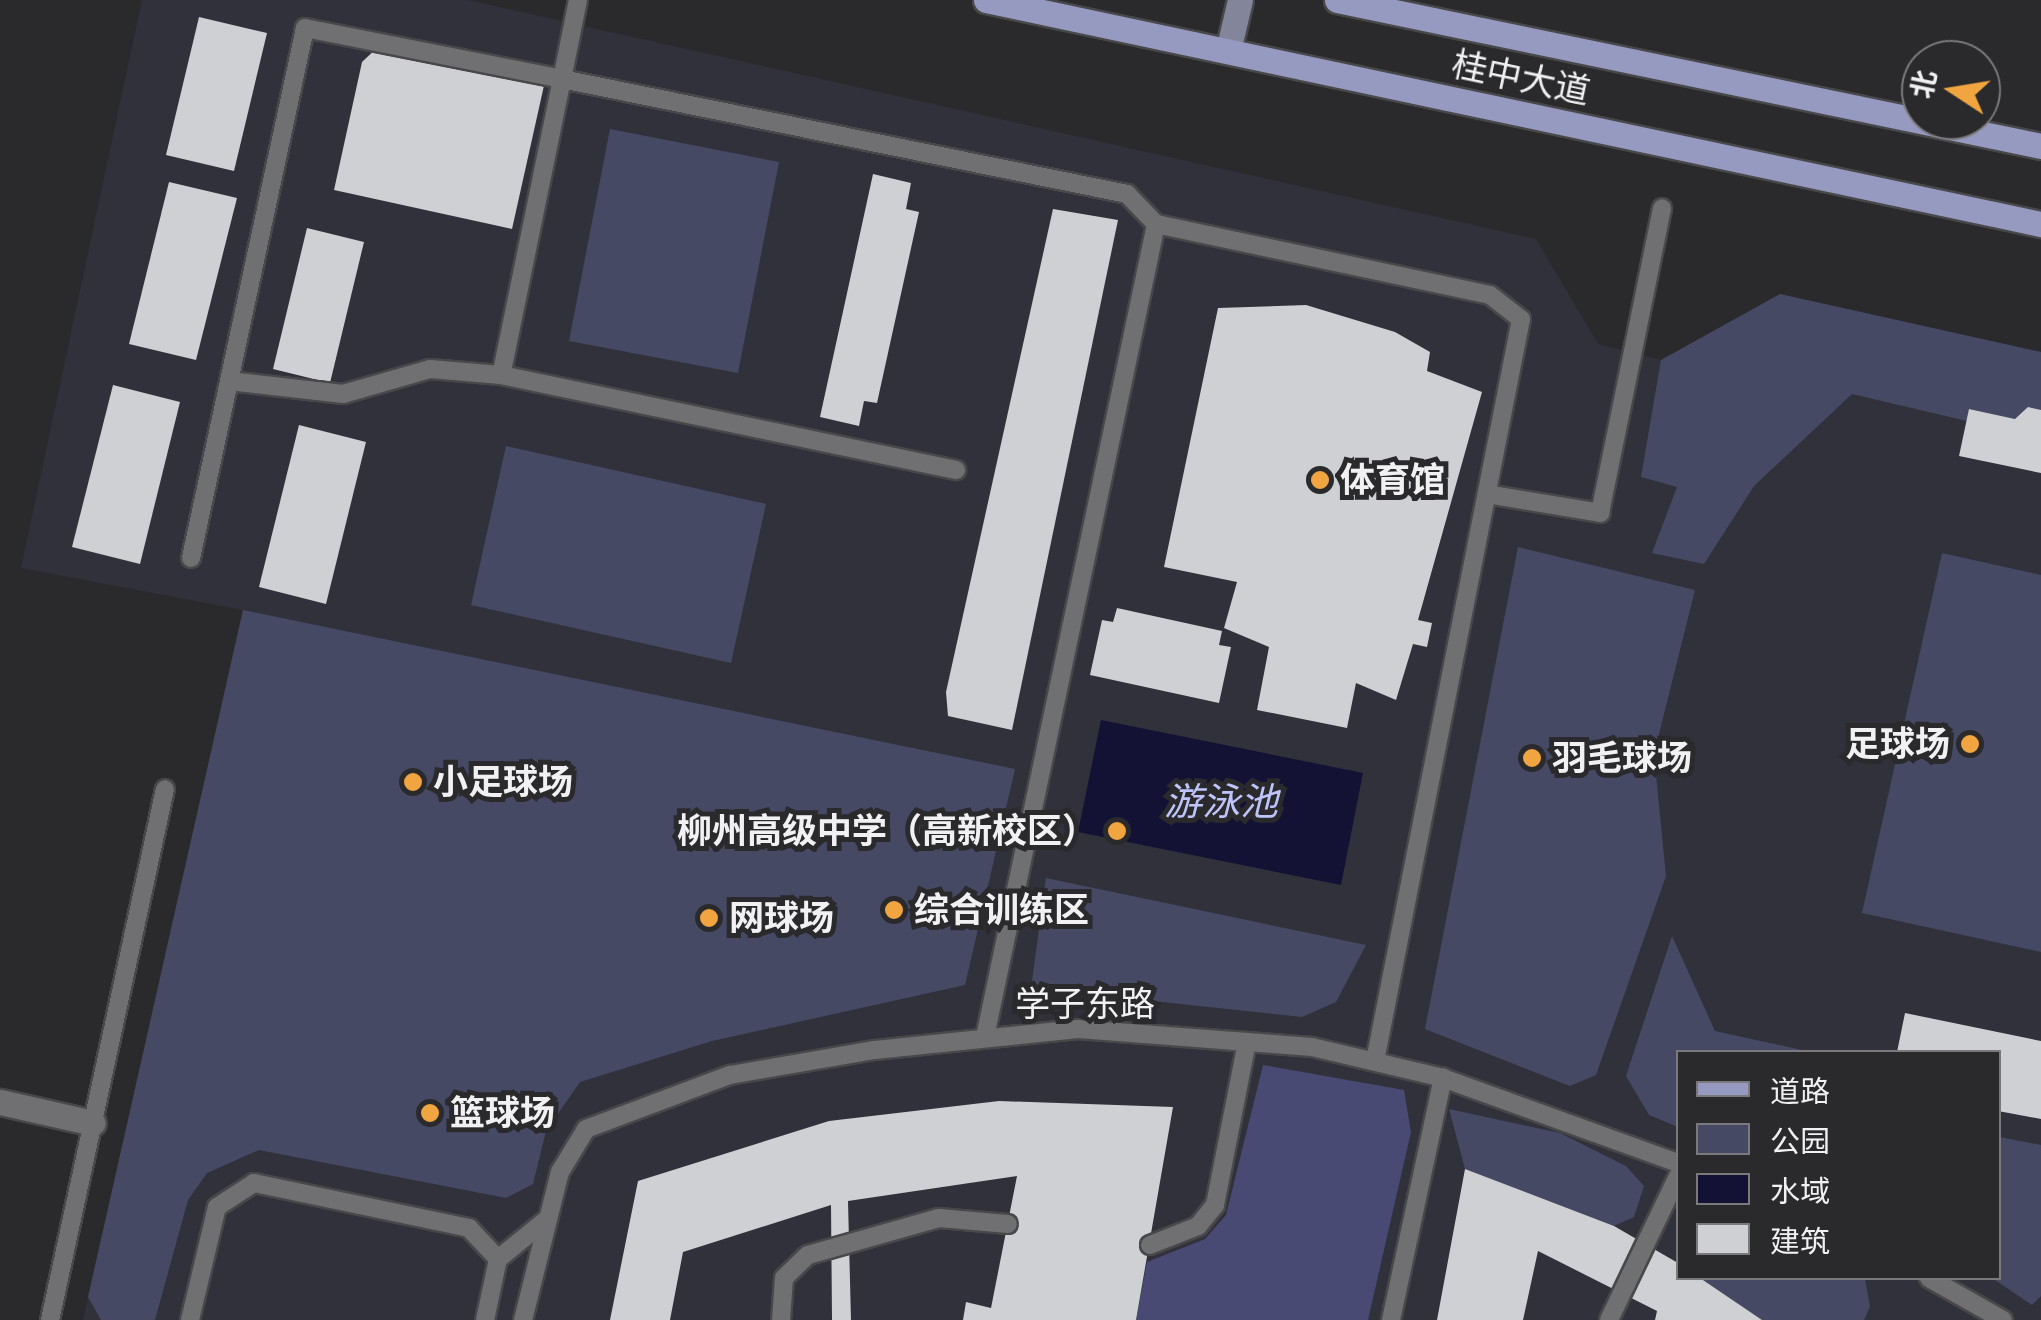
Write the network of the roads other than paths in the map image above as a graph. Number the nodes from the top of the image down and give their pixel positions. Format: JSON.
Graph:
{"nodes":[{"id":1,"x":578,"y":0,"type":"edge"},
{"id":2,"x":986,"y":0,"type":"edge"},
{"id":3,"x":1240,"y":0,"type":"edge"},
{"id":4,"x":1337,"y":0,"type":"edge"},
{"id":5,"x":1228,"y":52,"type":"junction"},
{"id":6,"x":562,"y":78,"type":"junction"},
{"id":7,"x":2041,"y":146,"type":"edge"},
{"id":8,"x":1662,"y":208,"type":"dead end"},
{"id":9,"x":1156,"y":224,"type":"junction"},
{"id":10,"x":2041,"y":224,"type":"edge"},
{"id":11,"x":501,"y":376,"type":"junction"},
{"id":12,"x":229,"y":381,"type":"junction"},
{"id":13,"x":956,"y":470,"type":"dead end"},
{"id":14,"x":1493,"y":496,"type":"junction"},
{"id":15,"x":191,"y":558,"type":"dead end"},
{"id":16,"x":165,"y":789,"type":"dead end"},
{"id":17,"x":985,"y":1037,"type":"junction"},
{"id":18,"x":1247,"y":1042,"type":"junction"},
{"id":19,"x":1375,"y":1061,"type":"junction"},
{"id":20,"x":1443,"y":1078,"type":"junction"},
{"id":21,"x":0,"y":1102,"type":"edge"},
{"id":22,"x":92,"y":1123,"type":"junction"},
{"id":23,"x":1676,"y":1162,"type":"edge"},
{"id":24,"x":1676,"y":1180,"type":"edge"},
{"id":25,"x":546,"y":1220,"type":"junction"},
{"id":26,"x":1008,"y":1224,"type":"dead end"},
{"id":27,"x":1150,"y":1246,"type":"dead end"},
{"id":28,"x":498,"y":1259,"type":"junction"},
{"id":29,"x":1933,"y":1280,"type":"edge"},
{"id":30,"x":50,"y":1320,"type":"edge"},
{"id":31,"x":190,"y":1320,"type":"edge"},
{"id":32,"x":485,"y":1320,"type":"edge"},
{"id":33,"x":523,"y":1320,"type":"edge"},
{"id":34,"x":781,"y":1320,"type":"edge"},
{"id":35,"x":1391,"y":1320,"type":"edge"},
{"id":36,"x":1609,"y":1320,"type":"edge"},
{"id":37,"x":2003,"y":1320,"type":"edge"}],
"edges":[{"from":1,"to":6,"type":"lane"},
{"from":2,"to":5,"type":"main road","name":"桂中大道"},
{"from":3,"to":5,"type":"street"},
{"from":4,"to":7,"type":"main road","name":"桂中大道"},
{"from":5,"to":10,"type":"main road","name":"桂中大道"},
{"from":6,"to":9,"type":"lane"},
{"from":6,"to":11,"type":"lane"},
{"from":6,"to":12,"type":"lane"},
{"from":8,"to":14,"type":"lane"},
{"from":9,"to":14,"type":"lane"},
{"from":9,"to":17,"type":"lane"},
{"from":11,"to":12,"type":"lane"},
{"from":11,"to":13,"type":"lane"},
{"from":12,"to":15,"type":"lane"},
{"from":14,"to":19,"type":"lane"},
{"from":16,"to":22,"type":"lane"},
{"from":17,"to":18,"type":"lane","name":"学子东路"},
{"from":17,"to":25,"type":"lane","name":"学子东路"},
{"from":18,"to":19,"type":"lane","name":"学子东路"},
{"from":18,"to":27,"type":"lane"},
{"from":19,"to":20,"type":"lane","name":"学子东路"},
{"from":20,"to":23,"type":"lane","name":"学子东路"},
{"from":20,"to":35,"type":"lane"},
{"from":21,"to":22,"type":"street"},
{"from":22,"to":30,"type":"lane"},
{"from":24,"to":36,"type":"lane"},
{"from":25,"to":28,"type":"lane"},
{"from":25,"to":33,"type":"lane","name":"学子东路"},
{"from":26,"to":34,"type":"lane"},
{"from":28,"to":31,"type":"lane"},
{"from":28,"to":32,"type":"lane"},
{"from":29,"to":37,"type":"lane"}]}
